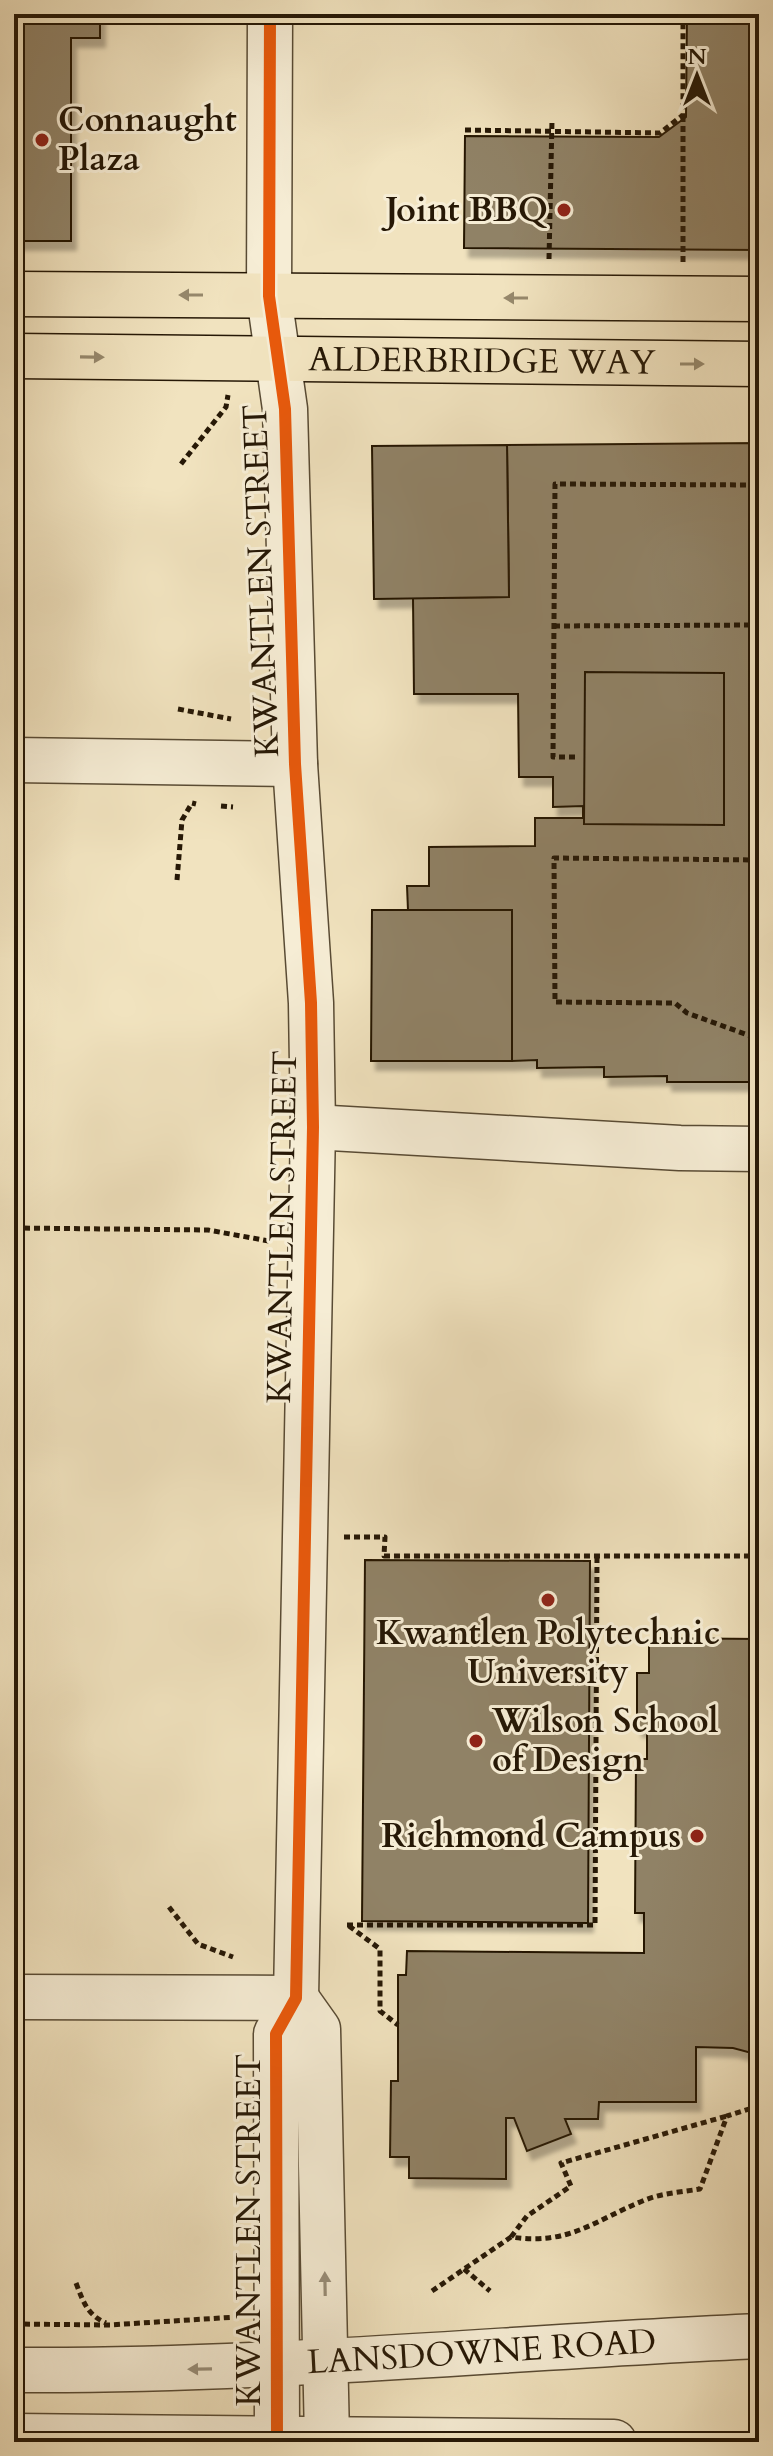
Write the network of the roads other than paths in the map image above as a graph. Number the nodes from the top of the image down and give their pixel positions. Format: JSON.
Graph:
{"nodes":[{"id":1,"x":270,"y":14,"type":"edge"},
{"id":2,"x":14,"y":294,"type":"edge"},
{"id":3,"x":269,"y":296,"type":"junction"},
{"id":4,"x":759,"y":299,"type":"edge"},
{"id":5,"x":14,"y":356,"type":"edge"},
{"id":6,"x":278,"y":361,"type":"junction"},
{"id":7,"x":759,"y":364,"type":"edge"},
{"id":8,"x":14,"y":760,"type":"edge"},
{"id":9,"x":295,"y":764,"type":"junction"},
{"id":10,"x":313,"y":1127,"type":"junction"},
{"id":11,"x":759,"y":1149,"type":"edge"},
{"id":12,"x":14,"y":1997,"type":"edge"},
{"id":13,"x":296,"y":1998,"type":"junction"},
{"id":14,"x":759,"y":2336,"type":"edge"},
{"id":15,"x":328,"y":2362,"type":"junction"},
{"id":16,"x":278,"y":2365,"type":"junction"},
{"id":17,"x":14,"y":2370,"type":"edge"},
{"id":18,"x":14,"y":2436,"type":"edge"},
{"id":19,"x":277,"y":2437,"type":"junction"},
{"id":20,"x":327,"y":2438,"type":"junction"},
{"id":21,"x":93,"y":2439,"type":"edge"},
{"id":22,"x":614,"y":2442,"type":"edge"}],
"edges":[{"from":1,"to":3,"type":"street","name":"KWANTLEN STREET"},
{"from":3,"to":2,"type":"main road","name":"ALDERBRIDGE WAY","one_way":true},
{"from":4,"to":3,"type":"main road","name":"ALDERBRIDGE WAY","one_way":true},
{"from":3,"to":6,"type":"street","name":"KWANTLEN STREET"},
{"from":5,"to":6,"type":"main road","name":"ALDERBRIDGE WAY","one_way":true},
{"from":6,"to":7,"type":"main road","name":"ALDERBRIDGE WAY","one_way":true},
{"from":6,"to":9,"type":"street","name":"KWANTLEN STREET"},
{"from":8,"to":9,"type":"street"},
{"from":9,"to":10,"type":"street","name":"KWANTLEN STREET"},
{"from":10,"to":11,"type":"street"},
{"from":10,"to":13,"type":"street","name":"KWANTLEN STREET"},
{"from":12,"to":13,"type":"street"},
{"from":15,"to":13,"type":"street","name":"KWANTLEN STREET","one_way":true},
{"from":13,"to":16,"type":"street","name":"KWANTLEN STREET"},
{"from":14,"to":15,"type":"street","name":"LANSDOWNE ROAD"},
{"from":15,"to":16,"type":"street","name":"LANSDOWNE ROAD"},
{"from":15,"to":20,"type":"street","name":"KWANTLEN STREET"},
{"from":16,"to":17,"type":"street","name":"LANSDOWNE ROAD","one_way":true},
{"from":16,"to":19,"type":"street","name":"KWANTLEN STREET"},
{"from":18,"to":21,"type":"street"},
{"from":19,"to":20,"type":"street"},
{"from":19,"to":21,"type":"street"},
{"from":20,"to":22,"type":"street"}]}
